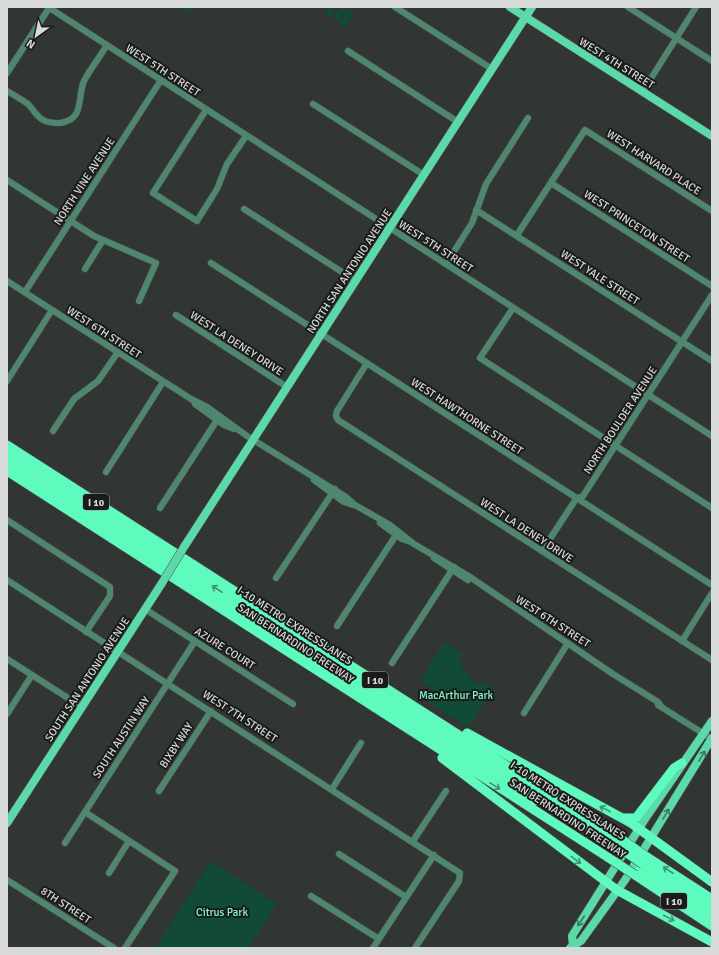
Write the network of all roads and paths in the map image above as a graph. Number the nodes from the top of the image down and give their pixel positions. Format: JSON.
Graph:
{"nodes":[{"id":1,"x":48,"y":7,"type":"edge"},
{"id":2,"x":395,"y":7,"type":"edge"},
{"id":3,"x":510,"y":7,"type":"edge"},
{"id":4,"x":532,"y":7,"type":"edge"},
{"id":5,"x":628,"y":7,"type":"edge"},
{"id":6,"x":696,"y":7,"type":"edge"},
{"id":7,"x":526,"y":17,"type":"junction"},
{"id":8,"x":677,"y":38,"type":"junction"},
{"id":9,"x":107,"y":45,"type":"junction"},
{"id":10,"x":348,"y":51,"type":"dead end"},
{"id":11,"x":712,"y":61,"type":"edge"},
{"id":12,"x":492,"y":69,"type":"junction"},
{"id":13,"x":7,"y":73,"type":"edge"},
{"id":14,"x":161,"y":80,"type":"junction"},
{"id":15,"x":7,"y":91,"type":"edge"},
{"id":16,"x":642,"y":91,"type":"junction"},
{"id":17,"x":313,"y":104,"type":"dead end"},
{"id":18,"x":206,"y":110,"type":"junction"},
{"id":19,"x":528,"y":118,"type":"dead end"},
{"id":20,"x":458,"y":122,"type":"junction"},
{"id":21,"x":246,"y":136,"type":"junction"},
{"id":22,"x":712,"y":136,"type":"edge"},
{"id":23,"x":424,"y":175,"type":"junction"},
{"id":24,"x":7,"y":180,"type":"edge"},
{"id":25,"x":551,"y":183,"type":"junction"},
{"id":26,"x":244,"y":209,"type":"dead end"},
{"id":27,"x":476,"y":210,"type":"junction"},
{"id":28,"x":712,"y":211,"type":"edge"},
{"id":29,"x":70,"y":221,"type":"junction"},
{"id":30,"x":390,"y":228,"type":"junction"},
{"id":31,"x":517,"y":235,"type":"junction"},
{"id":32,"x":103,"y":240,"type":"junction"},
{"id":33,"x":211,"y":263,"type":"dead end"},
{"id":34,"x":446,"y":264,"type":"junction"},
{"id":35,"x":85,"y":269,"type":"dead end"},
{"id":36,"x":7,"y":281,"type":"edge"},
{"id":37,"x":356,"y":281,"type":"junction"},
{"id":38,"x":712,"y":286,"type":"edge"},
{"id":39,"x":24,"y":292,"type":"junction"},
{"id":40,"x":712,"y":295,"type":"edge"},
{"id":41,"x":140,"y":301,"type":"dead end"},
{"id":42,"x":513,"y":308,"type":"junction"},
{"id":43,"x":52,"y":310,"type":"junction"},
{"id":44,"x":176,"y":315,"type":"dead end"},
{"id":45,"x":321,"y":334,"type":"junction"},
{"id":46,"x":682,"y":342,"type":"junction"},
{"id":47,"x":118,"y":352,"type":"junction"},
{"id":48,"x":712,"y":361,"type":"edge"},
{"id":49,"x":367,"y":363,"type":"junction"},
{"id":50,"x":7,"y":381,"type":"edge"},
{"id":51,"x":163,"y":382,"type":"junction"},
{"id":52,"x":288,"y":387,"type":"junction"},
{"id":53,"x":648,"y":395,"type":"junction"},
{"id":54,"x":219,"y":418,"type":"junction"},
{"id":55,"x":53,"y":431,"type":"dead end"},
{"id":56,"x":712,"y":436,"type":"edge"},
{"id":57,"x":253,"y":440,"type":"junction"},
{"id":58,"x":7,"y":445,"type":"edge"},
{"id":59,"x":616,"y":446,"type":"junction"},
{"id":60,"x":7,"y":453,"type":"edge"},
{"id":61,"x":7,"y":463,"type":"edge"},
{"id":62,"x":7,"y":471,"type":"edge"},
{"id":63,"x":106,"y":472,"type":"dead end"},
{"id":64,"x":333,"y":492,"type":"junction"},
{"id":65,"x":576,"y":498,"type":"junction"},
{"id":66,"x":160,"y":508,"type":"dead end"},
{"id":67,"x":712,"y":508,"type":"edge"},
{"id":68,"x":374,"y":517,"type":"junction"},
{"id":69,"x":7,"y":520,"type":"edge"},
{"id":70,"x":396,"y":535,"type":"junction"},
{"id":71,"x":414,"y":544,"type":"junction"},
{"id":72,"x":184,"y":547,"type":"joint"},
{"id":73,"x":542,"y":551,"type":"junction"},
{"id":74,"x":453,"y":569,"type":"junction"},
{"id":75,"x":276,"y":578,"type":"dead end"},
{"id":76,"x":7,"y":580,"type":"edge"},
{"id":77,"x":712,"y":585,"type":"edge"},
{"id":78,"x":712,"y":593,"type":"edge"},
{"id":79,"x":145,"y":609,"type":"junction"},
{"id":80,"x":337,"y":626,"type":"dead end"},
{"id":81,"x":86,"y":632,"type":"junction"},
{"id":82,"x":682,"y":640,"type":"junction"},
{"id":83,"x":195,"y":641,"type":"junction"},
{"id":84,"x":568,"y":643,"type":"junction"},
{"id":85,"x":118,"y":652,"type":"junction"},
{"id":86,"x":7,"y":659,"type":"edge"},
{"id":87,"x":712,"y":660,"type":"edge"},
{"id":88,"x":392,"y":663,"type":"dead end"},
{"id":89,"x":32,"y":675,"type":"junction"},
{"id":90,"x":167,"y":683,"type":"junction"},
{"id":91,"x":294,"y":704,"type":"dead end"},
{"id":92,"x":369,"y":704,"type":"junction"},
{"id":93,"x":412,"y":704,"type":"junction"},
{"id":94,"x":82,"y":707,"type":"junction"},
{"id":95,"x":211,"y":711,"type":"junction"},
{"id":96,"x":524,"y":713,"type":"dead end"},
{"id":97,"x":7,"y":714,"type":"edge"},
{"id":98,"x":712,"y":721,"type":"edge"},
{"id":99,"x":704,"y":734,"type":"junction"},
{"id":100,"x":712,"y":739,"type":"edge"},
{"id":101,"x":442,"y":742,"type":"junction"},
{"id":102,"x":361,"y":743,"type":"dead end"},
{"id":103,"x":462,"y":746,"type":"junction"},
{"id":104,"x":682,"y":763,"type":"junction"},
{"id":105,"x":481,"y":777,"type":"junction"},
{"id":106,"x":332,"y":788,"type":"junction"},
{"id":107,"x":159,"y":791,"type":"dead end"},
{"id":108,"x":446,"y":791,"type":"dead end"},
{"id":109,"x":563,"y":802,"type":"junction"},
{"id":110,"x":84,"y":812,"type":"junction"},
{"id":111,"x":621,"y":817,"type":"junction"},
{"id":112,"x":7,"y":823,"type":"edge"},
{"id":113,"x":639,"y":828,"type":"junction"},
{"id":114,"x":652,"y":837,"type":"junction"},
{"id":115,"x":129,"y":841,"type":"junction"},
{"id":116,"x":413,"y":842,"type":"junction"},
{"id":117,"x":65,"y":843,"type":"dead end"},
{"id":118,"x":615,"y":849,"type":"junction"},
{"id":119,"x":339,"y":854,"type":"dead end"},
{"id":120,"x":434,"y":855,"type":"junction"},
{"id":121,"x":641,"y":866,"type":"junction"},
{"id":122,"x":109,"y":872,"type":"dead end"},
{"id":123,"x":7,"y":880,"type":"edge"},
{"id":124,"x":605,"y":881,"type":"junction"},
{"id":125,"x":712,"y":882,"type":"edge"},
{"id":126,"x":617,"y":890,"type":"junction"},
{"id":127,"x":311,"y":896,"type":"dead end"},
{"id":128,"x":406,"y":898,"type":"junction"},
{"id":129,"x":712,"y":898,"type":"edge"},
{"id":130,"x":712,"y":908,"type":"edge"},
{"id":131,"x":712,"y":917,"type":"edge"},
{"id":132,"x":712,"y":926,"type":"edge"},
{"id":133,"x":379,"y":939,"type":"junction"},
{"id":134,"x":712,"y":942,"type":"edge"},
{"id":135,"x":574,"y":947,"type":"edge"},
{"id":136,"x":114,"y":948,"type":"edge"},
{"id":137,"x":125,"y":948,"type":"edge"},
{"id":138,"x":373,"y":948,"type":"edge"},
{"id":139,"x":415,"y":948,"type":"edge"}],
"edges":[{"from":1,"to":9,"type":"street","name":"WEST 5TH STREET"},
{"from":1,"to":13,"type":"street"},
{"from":2,"to":12,"type":"street"},
{"from":3,"to":7,"type":"main road","name":"WEST 4TH STREET"},
{"from":4,"to":7,"type":"main road","name":"NORTH SAN ANTONIO AVENUE"},
{"from":5,"to":8,"type":"street"},
{"from":6,"to":8,"type":"street"},
{"from":7,"to":12,"type":"main road","name":"NORTH SAN ANTONIO AVENUE"},
{"from":7,"to":16,"type":"main road","name":"WEST 4TH STREET"},
{"from":8,"to":11,"type":"street"},
{"from":8,"to":16,"type":"street"},
{"from":9,"to":14,"type":"street","name":"WEST 5TH STREET"},
{"from":9,"to":15,"type":"street"},
{"from":10,"to":20,"type":"street"},
{"from":12,"to":20,"type":"main road","name":"NORTH SAN ANTONIO AVENUE"},
{"from":14,"to":18,"type":"street","name":"WEST 5TH STREET"},
{"from":14,"to":29,"type":"street","name":"NORTH VINE AVENUE"},
{"from":16,"to":22,"type":"main road","name":"WEST 4TH STREET"},
{"from":17,"to":23,"type":"street"},
{"from":18,"to":21,"type":"street","name":"WEST 5TH STREET"},
{"from":18,"to":21,"type":"street"},
{"from":19,"to":27,"type":"street"},
{"from":20,"to":23,"type":"main road","name":"NORTH SAN ANTONIO AVENUE"},
{"from":21,"to":30,"type":"street","name":"WEST 5TH STREET"},
{"from":23,"to":30,"type":"main road","name":"NORTH SAN ANTONIO AVENUE"},
{"from":24,"to":29,"type":"street"},
{"from":25,"to":28,"type":"street","name":"WEST HARVARD PLACE"},
{"from":25,"to":31,"type":"street"},
{"from":25,"to":38,"type":"street","name":"WEST PRINCETON STREET"},
{"from":26,"to":37,"type":"street"},
{"from":27,"to":31,"type":"street","name":"WEST YALE STREET"},
{"from":27,"to":34,"type":"street"},
{"from":29,"to":32,"type":"street"},
{"from":29,"to":39,"type":"street","name":"NORTH VINE AVENUE"},
{"from":30,"to":34,"type":"street","name":"WEST 5TH STREET"},
{"from":30,"to":37,"type":"main road","name":"NORTH SAN ANTONIO AVENUE"},
{"from":31,"to":46,"type":"street","name":"WEST YALE STREET"},
{"from":32,"to":35,"type":"street"},
{"from":32,"to":41,"type":"street"},
{"from":33,"to":45,"type":"street","name":"WEST HAWTHORNE STREET"},
{"from":34,"to":42,"type":"street","name":"WEST 5TH STREET"},
{"from":36,"to":39,"type":"street","name":"WEST 6TH STREET"},
{"from":37,"to":45,"type":"main road","name":"NORTH SAN ANTONIO AVENUE"},
{"from":39,"to":43,"type":"street","name":"WEST 6TH STREET"},
{"from":40,"to":46,"type":"street","name":"NORTH BOULDER AVENUE"},
{"from":42,"to":53,"type":"street","name":"WEST 5TH STREET"},
{"from":42,"to":59,"type":"street"},
{"from":43,"to":47,"type":"street","name":"WEST 6TH STREET"},
{"from":43,"to":50,"type":"street"},
{"from":44,"to":52,"type":"street","name":"WEST LA DENEY DRIVE"},
{"from":45,"to":49,"type":"street","name":"WEST HAWTHORNE STREET"},
{"from":45,"to":52,"type":"main road","name":"NORTH SAN ANTONIO AVENUE"},
{"from":46,"to":48,"type":"street","name":"WEST YALE STREET"},
{"from":46,"to":53,"type":"street","name":"NORTH BOULDER AVENUE"},
{"from":47,"to":51,"type":"street","name":"WEST 6TH STREET"},
{"from":47,"to":55,"type":"street"},
{"from":49,"to":65,"type":"street","name":"WEST HAWTHORNE STREET"},
{"from":49,"to":73,"type":"street","name":"WEST LA DENEY DRIVE"},
{"from":51,"to":54,"type":"street","name":"WEST 6TH STREET"},
{"from":51,"to":63,"type":"street"},
{"from":52,"to":57,"type":"main road","name":"NORTH SAN ANTONIO AVENUE"},
{"from":53,"to":56,"type":"street","name":"WEST 5TH STREET"},
{"from":53,"to":59,"type":"street","name":"NORTH BOULDER AVENUE"},
{"from":54,"to":57,"type":"street","name":"WEST 6TH STREET"},
{"from":54,"to":66,"type":"street"},
{"from":57,"to":64,"type":"street","name":"WEST 6TH STREET"},
{"from":57,"to":72,"type":"main road","name":"NORTH SAN ANTONIO AVENUE"},
{"from":58,"to":93,"type":"highway","name":"SAN BERNARDINO FREEWAY","number":"I 10"},
{"from":59,"to":65,"type":"street","name":"NORTH BOULDER AVENUE"},
{"from":59,"to":67,"type":"street"},
{"from":103,"to":60,"type":"highway","name":"I-10 METRO EXPRESSLANES","one_way":true},
{"from":61,"to":101,"type":"highway","name":"I-10 METRO EXPRESSLANES"},
{"from":62,"to":92,"type":"highway","name":"SAN BERNARDINO FREEWAY","number":"I 10"},
{"from":64,"to":68,"type":"street","name":"WEST 6TH STREET"},
{"from":64,"to":75,"type":"street"},
{"from":65,"to":73,"type":"street","name":"NORTH BOULDER AVENUE"},
{"from":65,"to":77,"type":"street","name":"WEST HAWTHORNE STREET"},
{"from":68,"to":70,"type":"street","name":"WEST 6TH STREET"},
{"from":68,"to":71,"type":"street","name":"WEST 6TH STREET"},
{"from":69,"to":81,"type":"street"},
{"from":70,"to":71,"type":"street","name":"WEST 6TH STREET"},
{"from":70,"to":80,"type":"street"},
{"from":71,"to":74,"type":"street","name":"WEST 6TH STREET"},
{"from":72,"to":79,"type":"main road","name":"SOUTH SAN ANTONIO AVENUE","bridge":true},
{"from":73,"to":82,"type":"street","name":"WEST LA DENEY DRIVE"},
{"from":74,"to":84,"type":"street","name":"WEST 6TH STREET"},
{"from":74,"to":88,"type":"street"},
{"from":76,"to":81,"type":"street","name":"WEST 7TH STREET"},
{"from":78,"to":82,"type":"street"},
{"from":79,"to":83,"type":"street","name":"AZURE COURT"},
{"from":79,"to":85,"type":"main road","name":"SOUTH SAN ANTONIO AVENUE"},
{"from":81,"to":85,"type":"street","name":"WEST 7TH STREET"},
{"from":82,"to":87,"type":"street","name":"WEST LA DENEY DRIVE"},
{"from":83,"to":90,"type":"street","name":"SOUTH AUSTIN WAY"},
{"from":83,"to":91,"type":"street","name":"AZURE COURT"},
{"from":84,"to":96,"type":"street"},
{"from":84,"to":99,"type":"street","name":"WEST 6TH STREET"},
{"from":85,"to":90,"type":"street","name":"WEST 7TH STREET"},
{"from":85,"to":94,"type":"main road","name":"SOUTH SAN ANTONIO AVENUE"},
{"from":86,"to":89,"type":"street"},
{"from":89,"to":94,"type":"street"},
{"from":89,"to":97,"type":"street"},
{"from":90,"to":95,"type":"street","name":"WEST 7TH STREET"},
{"from":90,"to":110,"type":"street","name":"SOUTH AUSTIN WAY"},
{"from":92,"to":105,"type":"highway","name":"SAN BERNARDINO FREEWAY","number":"I 10"},
{"from":92,"to":124,"type":"highway","one_way":true},
{"from":93,"to":109,"type":"highway","name":"SAN BERNARDINO FREEWAY","number":"I 10"},
{"from":111,"to":93,"type":"highway","one_way":true},
{"from":94,"to":112,"type":"main road","name":"SOUTH SAN ANTONIO AVENUE"},
{"from":95,"to":106,"type":"street","name":"WEST 7TH STREET"},
{"from":95,"to":107,"type":"street","name":"BIXBY WAY"},
{"from":98,"to":99,"type":"main road"},
{"from":99,"to":100,"type":"street","name":"WEST 6TH STREET"},
{"from":99,"to":104,"type":"main road"},
{"from":114,"to":100,"type":"main road","one_way":true},
{"from":101,"to":105,"type":"highway"},
{"from":101,"to":118,"type":"highway","name":"I-10 METRO EXPRESSLANES"},
{"from":102,"to":106,"type":"street"},
{"from":103,"to":109,"type":"highway"},
{"from":103,"to":118,"type":"highway","name":"I-10 METRO EXPRESSLANES"},
{"from":104,"to":111,"type":"highway"},
{"from":104,"to":113,"type":"main road"},
{"from":105,"to":118,"type":"highway","name":"SAN BERNARDINO FREEWAY","number":"I 10","one_way":true},
{"from":106,"to":116,"type":"street","name":"WEST 7TH STREET"},
{"from":108,"to":116,"type":"street"},
{"from":109,"to":118,"type":"highway","name":"SAN BERNARDINO FREEWAY","number":"I 10"},
{"from":110,"to":115,"type":"street"},
{"from":110,"to":117,"type":"street","name":"SOUTH AUSTIN WAY"},
{"from":111,"to":113,"type":"highway"},
{"from":113,"to":114,"type":"highway"},
{"from":113,"to":124,"type":"main road"},
{"from":114,"to":125,"type":"highway"},
{"from":114,"to":126,"type":"main road"},
{"from":115,"to":122,"type":"street"},
{"from":115,"to":137,"type":"street"},
{"from":116,"to":120,"type":"street","name":"WEST 7TH STREET"},
{"from":118,"to":121,"type":"highway","name":"SAN BERNARDINO FREEWAY","number":"I 10","bridge":true},
{"from":118,"to":121,"type":"highway","name":"SAN BERNARDINO FREEWAY","number":"I 10","bridge":true},
{"from":119,"to":128,"type":"street"},
{"from":120,"to":128,"type":"street"},
{"from":120,"to":139,"type":"street","name":"WEST 7TH STREET"},
{"from":129,"to":121,"type":"highway","name":"SAN BERNARDINO FREEWAY","number":"I 10","one_way":true},
{"from":121,"to":130,"type":"highway"},
{"from":121,"to":131,"type":"highway"},
{"from":121,"to":132,"type":"highway","name":"SAN BERNARDINO FREEWAY","number":"I 10"},
{"from":123,"to":136,"type":"street","name":"8TH STREET"},
{"from":124,"to":126,"type":"highway"},
{"from":124,"to":135,"type":"main road","one_way":true},
{"from":126,"to":134,"type":"highway","one_way":true},
{"from":126,"to":135,"type":"main road"},
{"from":127,"to":133,"type":"street"},
{"from":128,"to":133,"type":"street"},
{"from":133,"to":138,"type":"street"}]}
